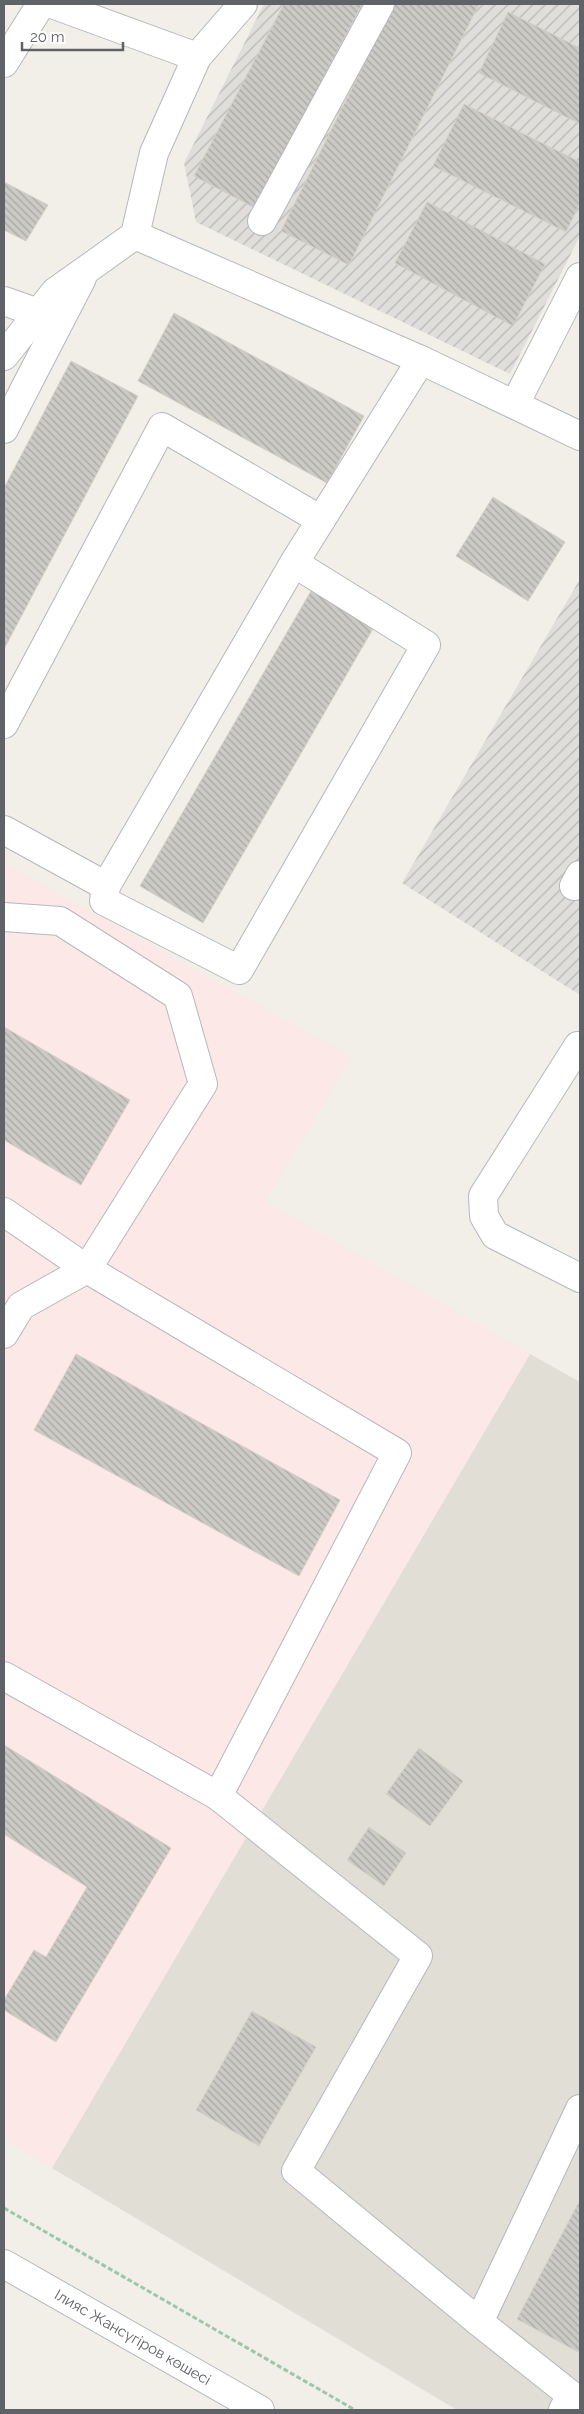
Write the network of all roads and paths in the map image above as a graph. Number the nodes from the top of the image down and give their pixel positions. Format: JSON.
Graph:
{"nodes":[{"id":1,"x":42,"y":4,"type":"edge"},
{"id":2,"x":52,"y":4,"type":"edge"},
{"id":3,"x":243,"y":4,"type":"edge"},
{"id":4,"x":380,"y":4,"type":"edge"},
{"id":5,"x":197,"y":57,"type":"junction"},
{"id":6,"x":4,"y":63,"type":"edge"},
{"id":7,"x":262,"y":220,"type":"dead end"},
{"id":8,"x":135,"y":235,"type":"junction"},
{"id":9,"x":86,"y":270,"type":"junction"},
{"id":10,"x":580,"y":277,"type":"edge"},
{"id":11,"x":4,"y":301,"type":"edge"},
{"id":12,"x":38,"y":313,"type":"junction"},
{"id":13,"x":4,"y":356,"type":"edge"},
{"id":14,"x":421,"y":360,"type":"junction"},
{"id":15,"x":515,"y":404,"type":"junction"},
{"id":16,"x":4,"y":429,"type":"edge"},
{"id":17,"x":580,"y":436,"type":"edge"},
{"id":18,"x":320,"y":520,"type":"junction"},
{"id":19,"x":294,"y":562,"type":"junction"},
{"id":20,"x":4,"y":724,"type":"edge"},
{"id":21,"x":4,"y":830,"type":"edge"},
{"id":22,"x":106,"y":886,"type":"junction"},
{"id":23,"x":4,"y":917,"type":"edge"},
{"id":24,"x":578,"y":1046,"type":"dead end"},
{"id":25,"x":4,"y":1212,"type":"edge"},
{"id":26,"x":87,"y":1269,"type":"junction"},
{"id":27,"x":580,"y":1278,"type":"edge"},
{"id":28,"x":4,"y":1334,"type":"edge"},
{"id":29,"x":4,"y":1676,"type":"edge"},
{"id":30,"x":218,"y":1796,"type":"junction"},
{"id":31,"x":580,"y":2109,"type":"edge"},
{"id":32,"x":4,"y":2208,"type":"edge"},
{"id":33,"x":4,"y":2264,"type":"edge"},
{"id":34,"x":479,"y":2322,"type":"junction"},
{"id":35,"x":260,"y":2410,"type":"edge"},
{"id":36,"x":355,"y":2410,"type":"edge"},
{"id":37,"x":563,"y":2410,"type":"edge"}],
"edges":[{"from":1,"to":6,"type":"street"},
{"from":2,"to":5,"type":"street"},
{"from":3,"to":5,"type":"street"},
{"from":4,"to":7,"type":"street"},
{"from":5,"to":8,"type":"street"},
{"from":8,"to":9,"type":"street"},
{"from":8,"to":14,"type":"street"},
{"from":9,"to":12,"type":"street"},
{"from":9,"to":16,"type":"street"},
{"from":10,"to":15,"type":"street"},
{"from":11,"to":12,"type":"street"},
{"from":12,"to":13,"type":"street"},
{"from":14,"to":15,"type":"street"},
{"from":14,"to":18,"type":"street"},
{"from":15,"to":17,"type":"street"},
{"from":18,"to":19,"type":"street"},
{"from":18,"to":20,"type":"street"},
{"from":19,"to":22,"type":"street"},
{"from":19,"to":22,"type":"street"},
{"from":21,"to":22,"type":"street"},
{"from":23,"to":26,"type":"street"},
{"from":24,"to":27,"type":"street"},
{"from":25,"to":26,"type":"street"},
{"from":26,"to":28,"type":"street"},
{"from":26,"to":30,"type":"street"},
{"from":29,"to":30,"type":"street"},
{"from":30,"to":34,"type":"street"},
{"from":31,"to":34,"type":"street"},
{"from":32,"to":36,"type":"path"},
{"from":33,"to":35,"type":"street","name":"Ілияс Жансүгіров көшесі"},
{"from":34,"to":37,"type":"street"}]}
